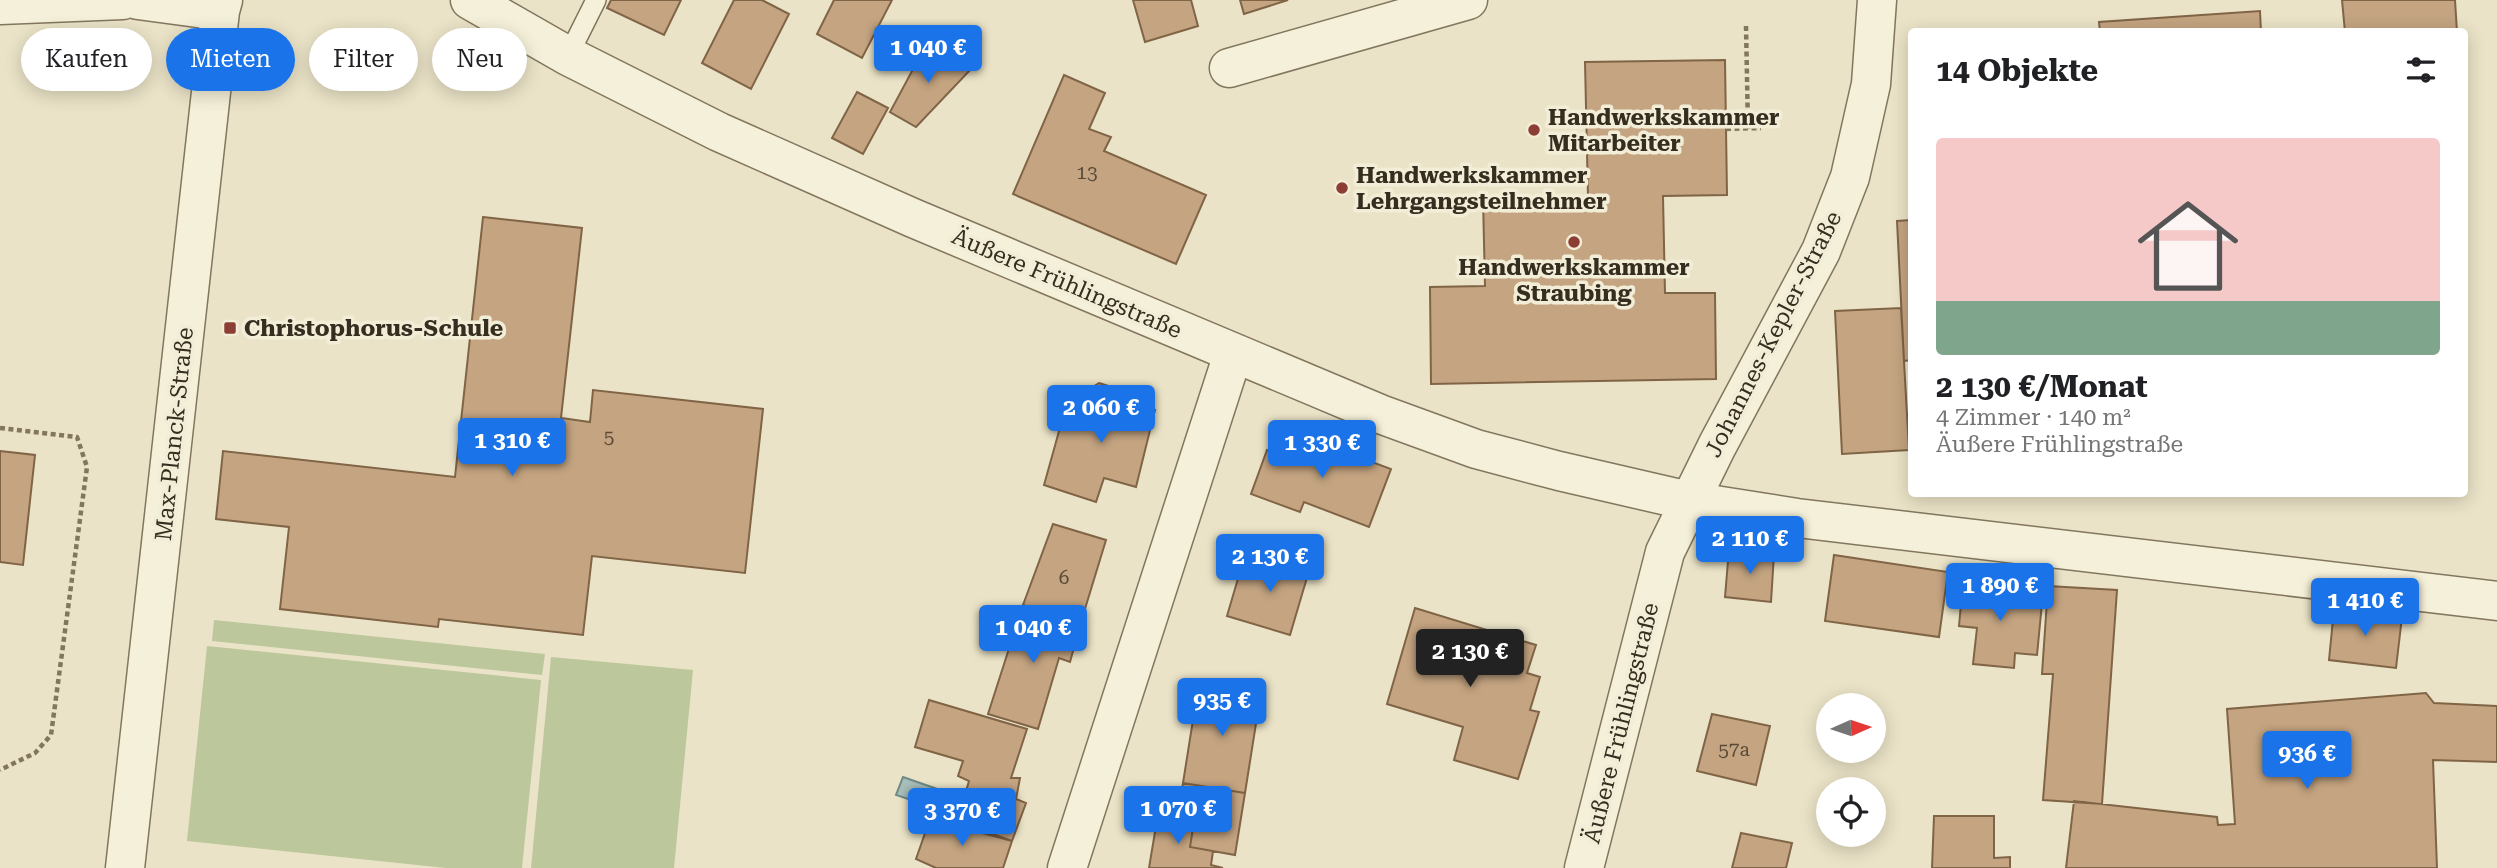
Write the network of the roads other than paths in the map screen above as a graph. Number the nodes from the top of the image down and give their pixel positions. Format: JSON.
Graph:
{"nodes":[{"id":1,"x":123,"y":0,"type":"edge"},
{"id":2,"x":138,"y":0,"type":"edge"},
{"id":3,"x":470,"y":0,"type":"edge"},
{"id":4,"x":596,"y":0,"type":"edge"},
{"id":5,"x":1468,"y":0,"type":"edge"},
{"id":6,"x":1877,"y":0,"type":"edge"},
{"id":7,"x":0,"y":5,"type":"edge"},
{"id":8,"x":222,"y":6,"type":"edge"},
{"id":9,"x":568,"y":56,"type":"junction"},
{"id":10,"x":1230,"y":68,"type":"dead end"},
{"id":11,"x":1233,"y":354,"type":"junction"},
{"id":12,"x":1689,"y":501,"type":"junction"},
{"id":13,"x":2497,"y":601,"type":"edge"},
{"id":14,"x":125,"y":868,"type":"edge"},
{"id":15,"x":1067,"y":868,"type":"edge"},
{"id":16,"x":1584,"y":868,"type":"edge"}],
"edges":[{"from":1,"to":7,"type":"street"},
{"from":2,"to":8,"type":"street"},
{"from":3,"to":9,"type":"street","name":"Äußere Frühlingstraße"},
{"from":4,"to":9,"type":"lane"},
{"from":5,"to":10,"type":"street"},
{"from":6,"to":12,"type":"street","name":"Johannes-Kepler-Straße"},
{"from":8,"to":14,"type":"street","name":"Max-Planck-Straße"},
{"from":9,"to":11,"type":"street","name":"Äußere Frühlingstraße"},
{"from":11,"to":12,"type":"street","name":"Äußere Frühlingstraße"},
{"from":11,"to":15,"type":"street"},
{"from":12,"to":13,"type":"street","name":"Äußere Frühlingstraße"},
{"from":12,"to":16,"type":"street","name":"Äußere Frühlingstraße"}]}
